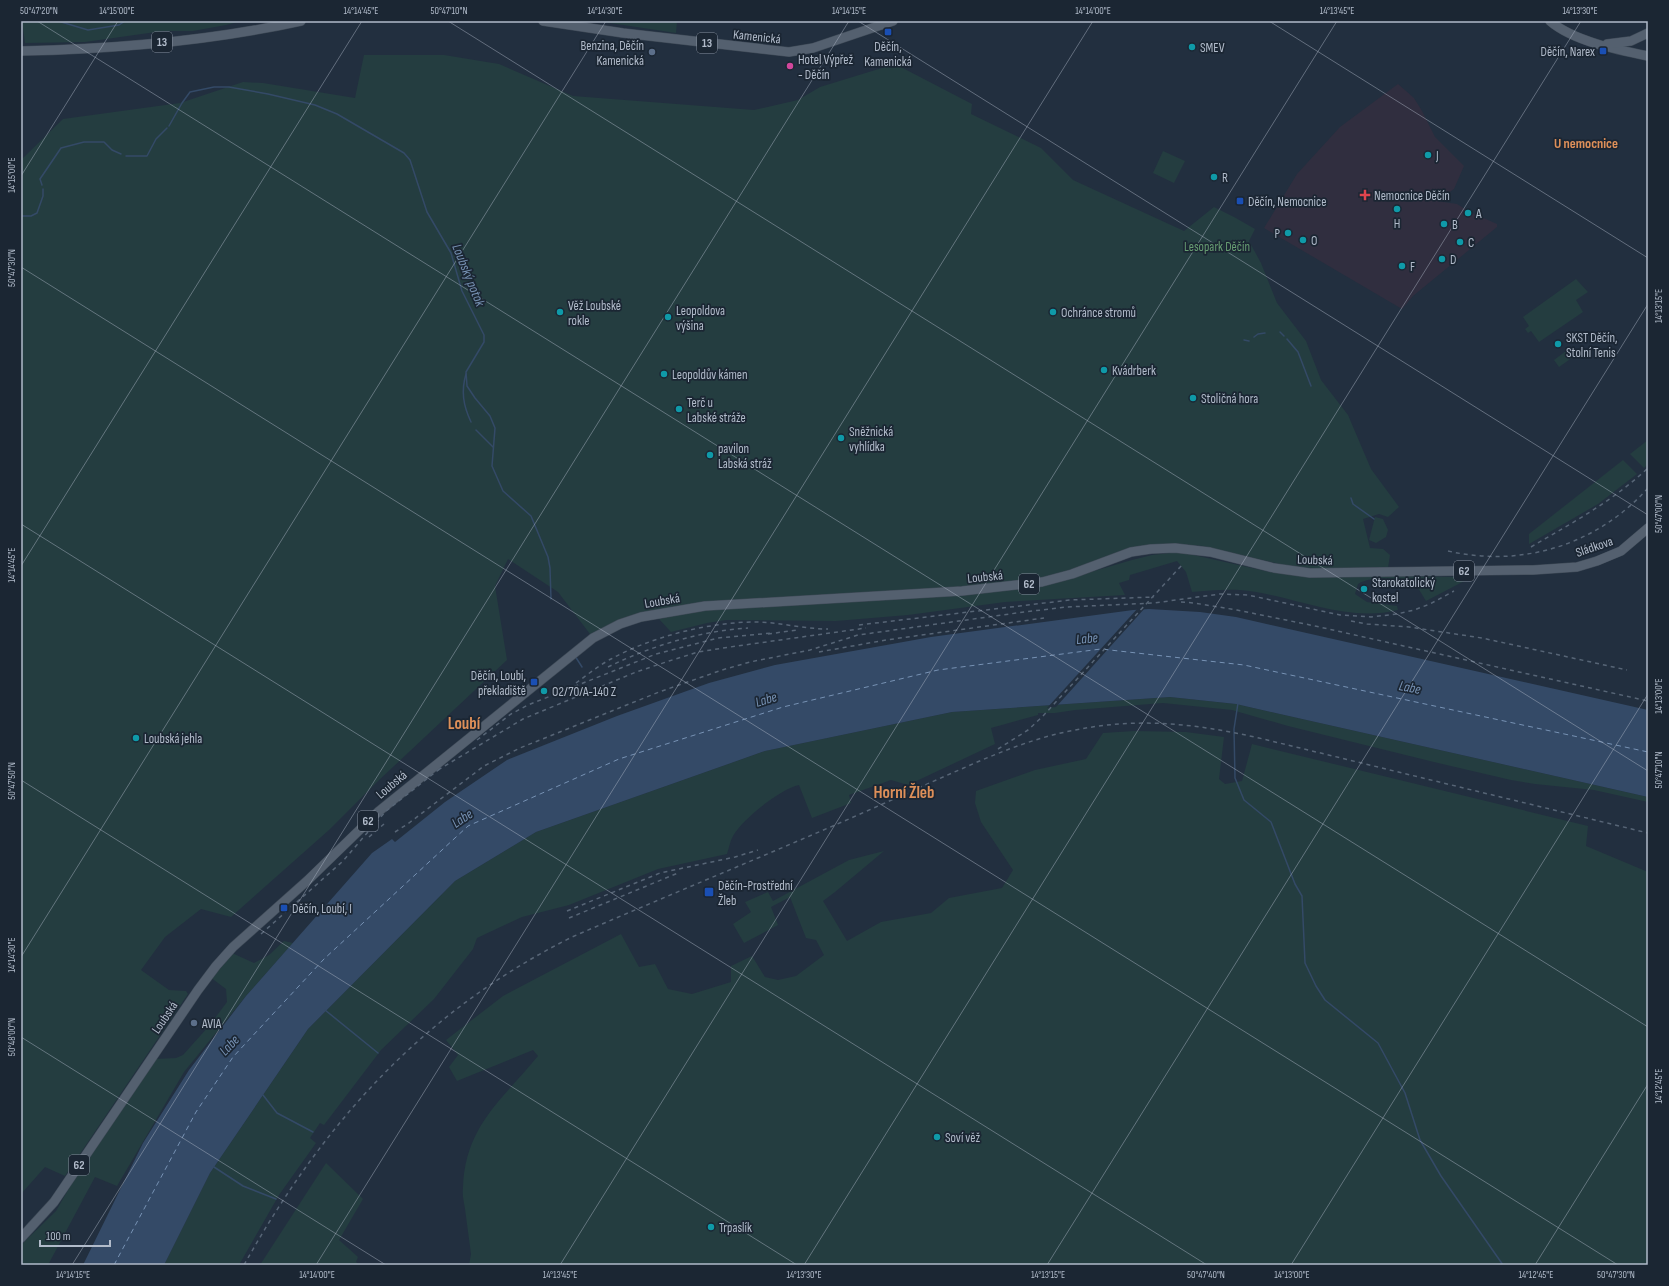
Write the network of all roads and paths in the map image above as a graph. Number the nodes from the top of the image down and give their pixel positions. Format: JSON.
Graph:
{"nodes":[{"id":1,"x":301,"y":21,"type":"edge"},
{"id":2,"x":543,"y":21,"type":"edge"},
{"id":3,"x":893,"y":21,"type":"edge"},
{"id":4,"x":1550,"y":21,"type":"edge"},
{"id":5,"x":1645,"y":34,"type":"edge"},
{"id":6,"x":1596,"y":43,"type":"junction"},
{"id":7,"x":21,"y":50,"type":"edge"},
{"id":8,"x":1648,"y":56,"type":"edge"},
{"id":9,"x":1648,"y":528,"type":"edge"},
{"id":10,"x":1566,"y":568,"type":"joint"},
{"id":11,"x":21,"y":1238,"type":"edge"}],
"edges":[{"from":1,"to":7,"type":"main road","number":"13"},
{"from":2,"to":3,"type":"main road","name":"Kamenická","number":"13"},
{"from":4,"to":6,"type":"main road"},
{"from":5,"to":6,"type":"main road"},
{"from":6,"to":8,"type":"main road"},
{"from":9,"to":10,"type":"main road","name":"Sládkova","number":"62"},
{"from":10,"to":11,"type":"main road","name":"Loubská","number":"62"}]}
